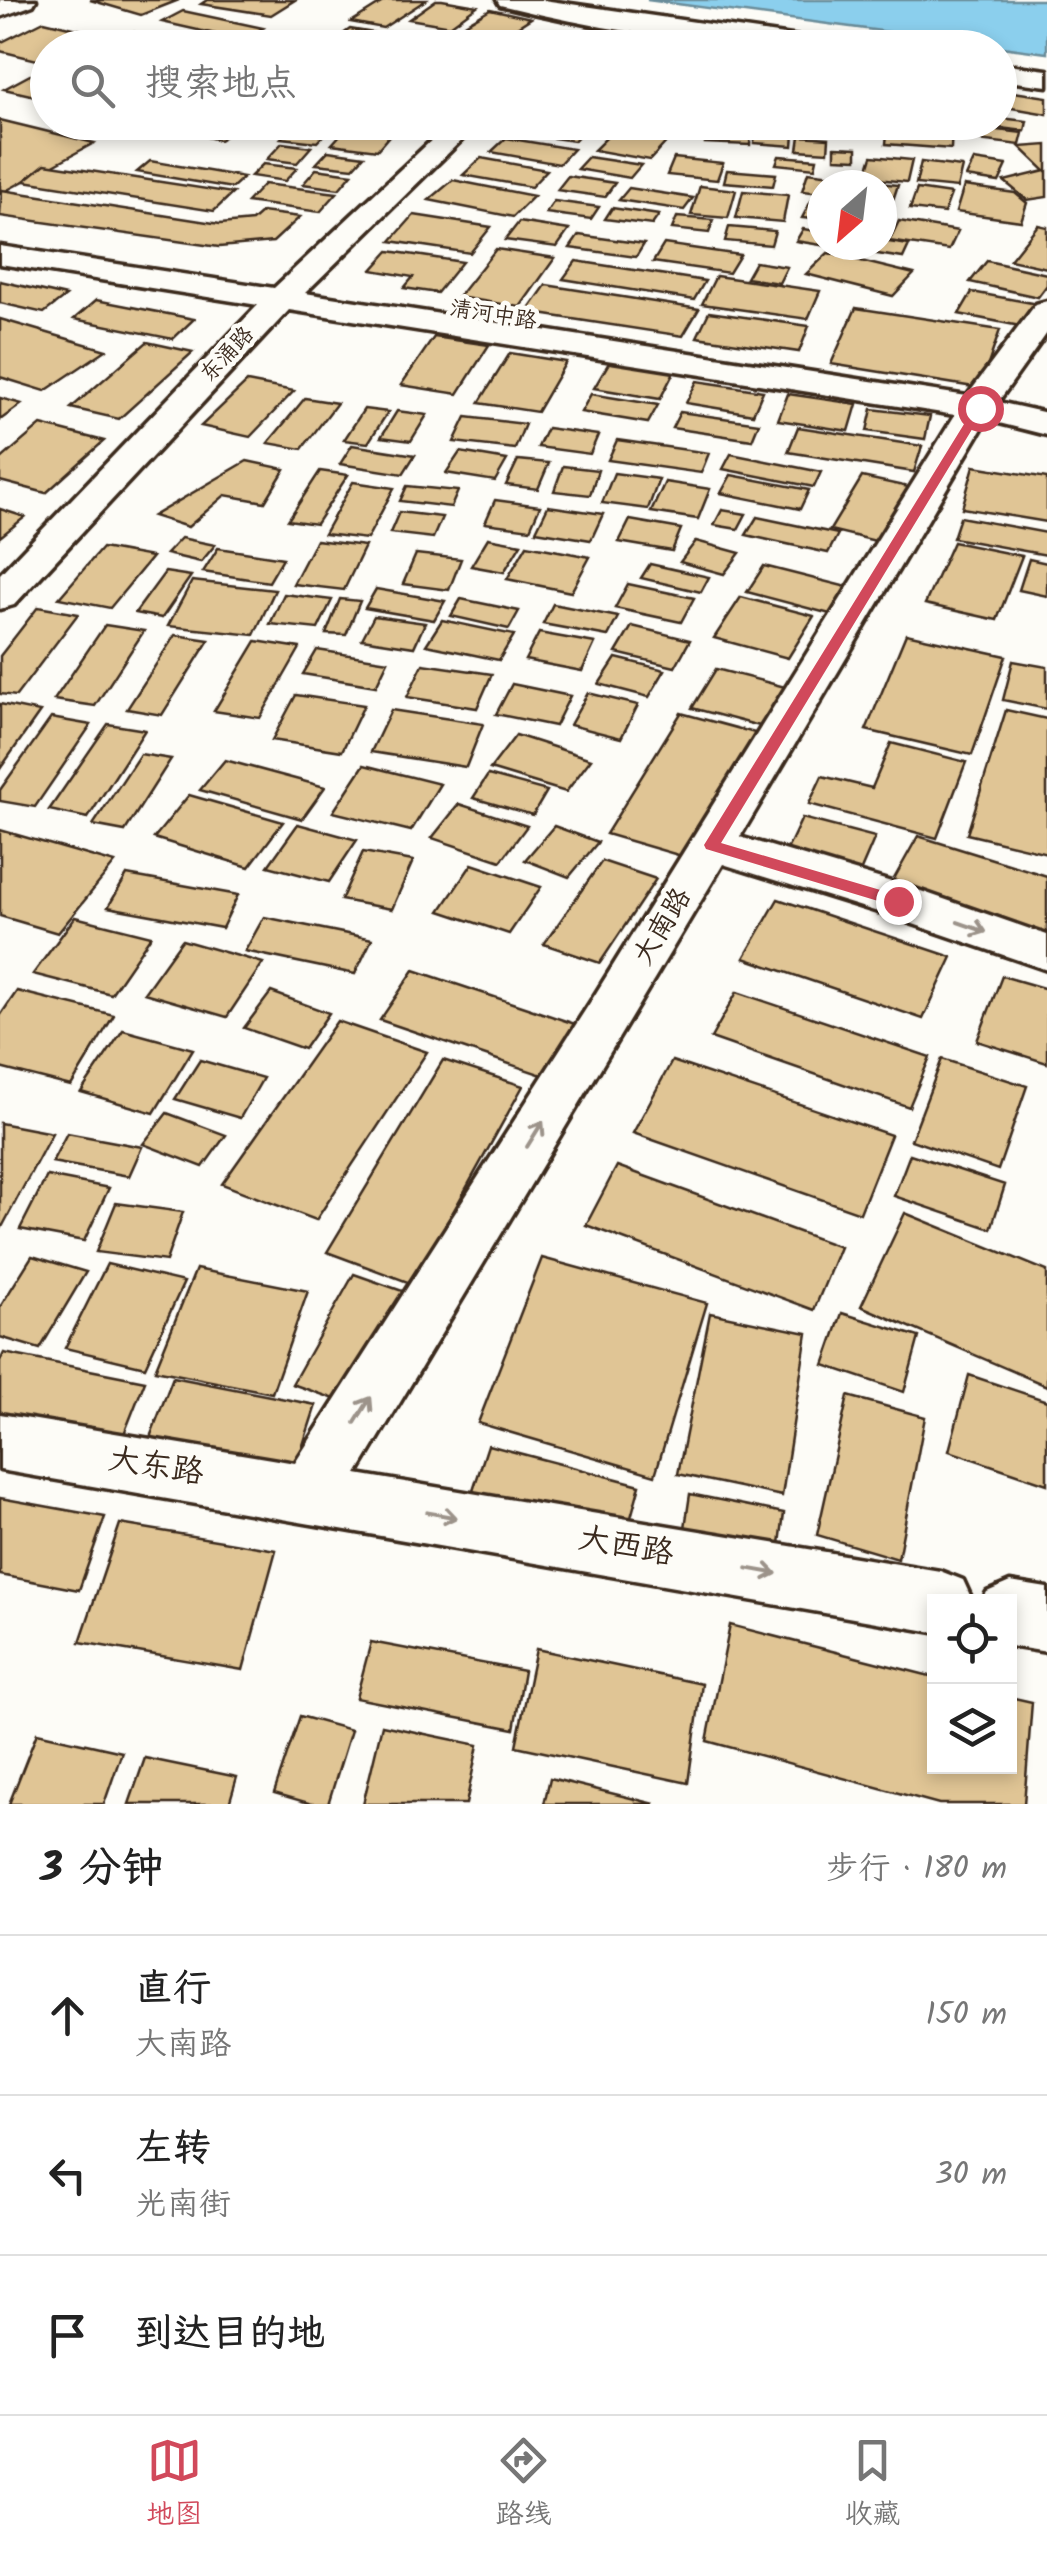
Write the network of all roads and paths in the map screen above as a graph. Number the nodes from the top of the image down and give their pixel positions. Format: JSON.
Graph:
{"nodes":[{"id":1,"x":24,"y":0,"type":"edge"},
{"id":2,"x":509,"y":0,"type":"edge"},
{"id":3,"x":0,"y":10,"type":"edge"},
{"id":4,"x":579,"y":16,"type":"junction"},
{"id":5,"x":564,"y":30,"type":"edge"},
{"id":6,"x":684,"y":30,"type":"edge"},
{"id":7,"x":1017,"y":74,"type":"edge"},
{"id":8,"x":1047,"y":78,"type":"edge"},
{"id":9,"x":447,"y":140,"type":"edge"},
{"id":10,"x":0,"y":240,"type":"edge"},
{"id":11,"x":0,"y":255,"type":"edge"},
{"id":12,"x":290,"y":290,"type":"junction"},
{"id":13,"x":1047,"y":311,"type":"edge"},
{"id":14,"x":983,"y":400,"type":"junction"},
{"id":15,"x":1047,"y":408,"type":"edge"},
{"id":16,"x":1047,"y":424,"type":"edge"},
{"id":17,"x":0,"y":597,"type":"edge"},
{"id":18,"x":712,"y":845,"type":"junction"},
{"id":19,"x":1047,"y":952,"type":"edge"},
{"id":20,"x":0,"y":1442,"type":"edge"},
{"id":21,"x":312,"y":1492,"type":"junction"},
{"id":22,"x":927,"y":1600,"type":"edge"},
{"id":23,"x":1017,"y":1615,"type":"edge"},
{"id":24,"x":1047,"y":1620,"type":"edge"}],
"edges":[{"from":1,"to":3,"type":"street"},
{"from":2,"to":4,"type":"street"},
{"from":4,"to":5,"type":"street"},
{"from":4,"to":6,"type":"street"},
{"from":7,"to":8,"type":"street"},
{"from":9,"to":12,"type":"street","name":"东涌路"},
{"from":10,"to":12,"type":"street","name":"清河中路"},
{"from":11,"to":12,"type":"street","name":"清河中路"},
{"from":12,"to":14,"type":"street","name":"清河中路"},
{"from":12,"to":17,"type":"street","name":"东涌路"},
{"from":13,"to":14,"type":"street","name":"大南路"},
{"from":14,"to":15,"type":"street"},
{"from":14,"to":16,"type":"street"},
{"from":14,"to":18,"type":"street","name":"大南路"},
{"from":18,"to":19,"type":"street","one_way":true},
{"from":21,"to":18,"type":"street","name":"大南路","one_way":true},
{"from":20,"to":21,"type":"street","name":"大东路"},
{"from":21,"to":22,"type":"street","name":"大西路","one_way":true},
{"from":23,"to":24,"type":"street"}]}
